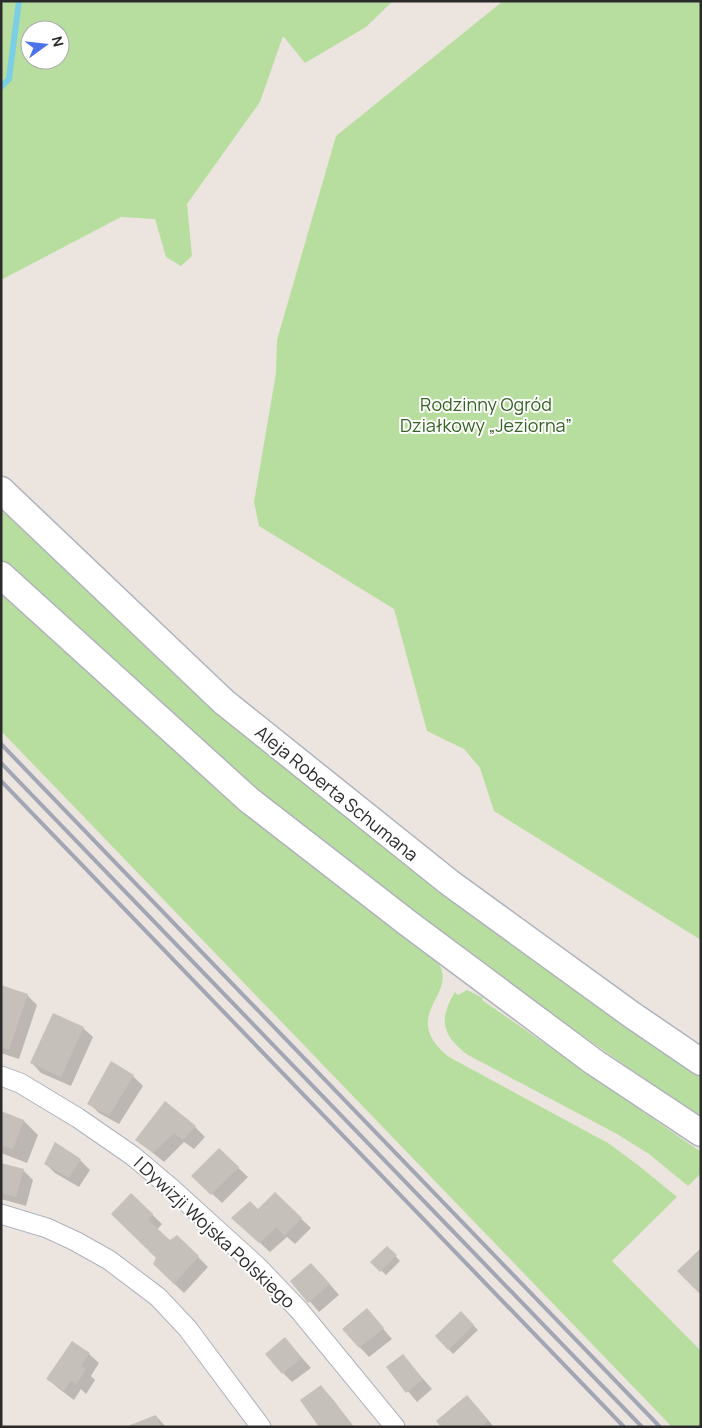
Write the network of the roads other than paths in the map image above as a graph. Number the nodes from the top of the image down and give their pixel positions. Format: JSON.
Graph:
{"nodes":[{"id":1,"x":1,"y":490,"type":"edge"},
{"id":2,"x":1,"y":575,"type":"edge"},
{"id":3,"x":701,"y":1062,"type":"edge"},
{"id":4,"x":1,"y":1076,"type":"edge"},
{"id":5,"x":701,"y":1133,"type":"edge"},
{"id":6,"x":1,"y":1214,"type":"edge"},
{"id":7,"x":261,"y":1427,"type":"edge"},
{"id":8,"x":395,"y":1427,"type":"edge"}],
"edges":[{"from":1,"to":3,"type":"main road","name":"Aleja Roberta Schumana"},
{"from":2,"to":5,"type":"main road"},
{"from":4,"to":8,"type":"street","name":"I Dywizji Wojska Polskiego"},
{"from":6,"to":7,"type":"street"}]}
